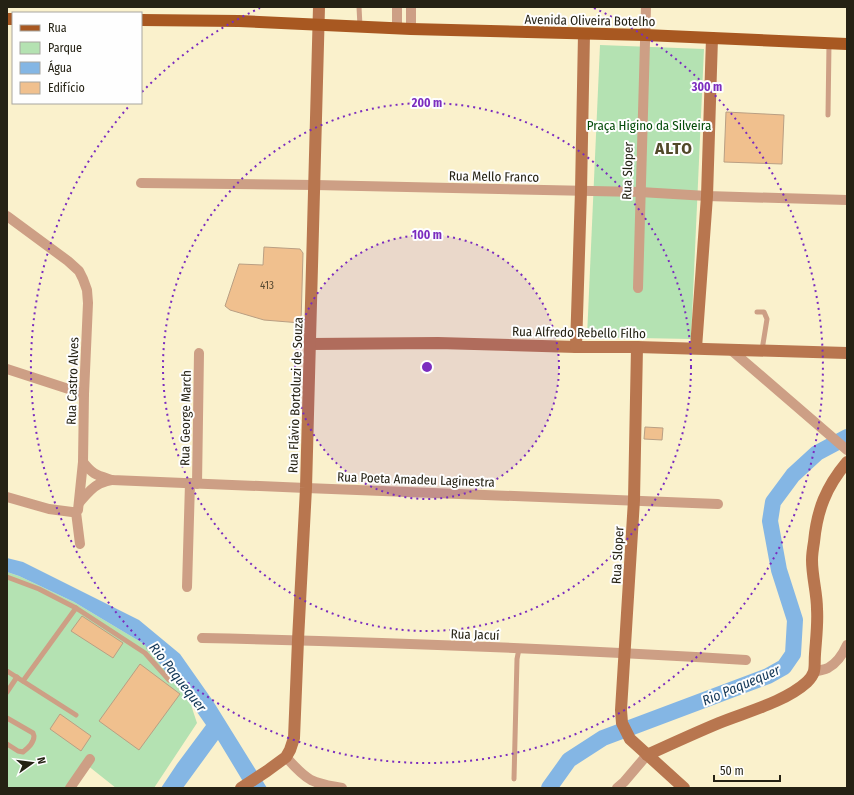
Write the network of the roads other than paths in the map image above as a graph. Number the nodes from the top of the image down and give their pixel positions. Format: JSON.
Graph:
{"nodes":[{"id":1,"x":319,"y":7,"type":"edge"},
{"id":2,"x":359,"y":7,"type":"edge"},
{"id":3,"x":397,"y":7,"type":"edge"},
{"id":4,"x":411,"y":7,"type":"edge"},
{"id":5,"x":646,"y":7,"type":"edge"},
{"id":6,"x":142,"y":20,"type":"edge"},
{"id":7,"x":319,"y":25,"type":"junction"},
{"id":8,"x":360,"y":27,"type":"junction"},
{"id":9,"x":397,"y":29,"type":"junction"},
{"id":10,"x":411,"y":29,"type":"junction"},
{"id":11,"x":584,"y":34,"type":"junction"},
{"id":12,"x":645,"y":35,"type":"junction"},
{"id":13,"x":712,"y":38,"type":"junction"},
{"id":14,"x":829,"y":43,"type":"junction"},
{"id":15,"x":847,"y":44,"type":"edge"},
{"id":16,"x":828,"y":115,"type":"dead end"},
{"id":17,"x":141,"y":183,"type":"dead end"},
{"id":18,"x":315,"y":185,"type":"junction"},
{"id":19,"x":581,"y":191,"type":"junction"},
{"id":20,"x":640,"y":192,"type":"junction"},
{"id":21,"x":707,"y":196,"type":"junction"},
{"id":22,"x":847,"y":200,"type":"edge"},
{"id":23,"x":7,"y":216,"type":"edge"},
{"id":24,"x":638,"y":288,"type":"dead end"},
{"id":25,"x":757,"y":312,"type":"dead end"},
{"id":26,"x":310,"y":344,"type":"junction"},
{"id":27,"x":576,"y":347,"type":"junction"},
{"id":28,"x":637,"y":347,"type":"junction"},
{"id":29,"x":696,"y":348,"type":"junction"},
{"id":30,"x":731,"y":350,"type":"junction"},
{"id":31,"x":762,"y":351,"type":"junction"},
{"id":32,"x":199,"y":353,"type":"dead end"},
{"id":33,"x":847,"y":353,"type":"edge"},
{"id":34,"x":7,"y":368,"type":"edge"},
{"id":35,"x":84,"y":394,"type":"junction"},
{"id":36,"x":847,"y":450,"type":"edge"},
{"id":37,"x":83,"y":462,"type":"junction"},
{"id":38,"x":847,"y":462,"type":"edge"},
{"id":39,"x":112,"y":480,"type":"junction"},
{"id":40,"x":194,"y":484,"type":"junction"},
{"id":41,"x":306,"y":488,"type":"junction"},
{"id":42,"x":7,"y":497,"type":"edge"},
{"id":43,"x":634,"y":500,"type":"junction"},
{"id":44,"x":718,"y":504,"type":"dead end"},
{"id":45,"x":77,"y":508,"type":"junction"},
{"id":46,"x":80,"y":544,"type":"dead end"},
{"id":47,"x":7,"y":577,"type":"edge"},
{"id":48,"x":187,"y":587,"type":"dead end"},
{"id":49,"x":76,"y":608,"type":"junction"},
{"id":50,"x":202,"y":638,"type":"dead end"},
{"id":51,"x":298,"y":640,"type":"junction"},
{"id":52,"x":847,"y":645,"type":"edge"},
{"id":53,"x":519,"y":649,"type":"junction"},
{"id":54,"x":625,"y":653,"type":"junction"},
{"id":55,"x":746,"y":660,"type":"dead end"},
{"id":56,"x":7,"y":671,"type":"edge"},
{"id":57,"x":815,"y":672,"type":"junction"},
{"id":58,"x":17,"y":677,"type":"junction"},
{"id":59,"x":169,"y":680,"type":"dead end"},
{"id":60,"x":23,"y":681,"type":"junction"},
{"id":61,"x":7,"y":692,"type":"edge"},
{"id":62,"x":76,"y":715,"type":"dead end"},
{"id":63,"x":7,"y":718,"type":"edge"},
{"id":64,"x":7,"y":744,"type":"edge"},
{"id":65,"x":647,"y":755,"type":"junction"},
{"id":66,"x":286,"y":757,"type":"junction"},
{"id":67,"x":90,"y":759,"type":"dead end"},
{"id":68,"x":514,"y":779,"type":"dead end"},
{"id":69,"x":70,"y":788,"type":"edge"},
{"id":70,"x":241,"y":788,"type":"edge"},
{"id":71,"x":342,"y":788,"type":"edge"},
{"id":72,"x":617,"y":788,"type":"edge"},
{"id":73,"x":684,"y":788,"type":"edge"}],
"edges":[{"from":1,"to":7,"type":"street","name":"Rua Flávio Bortoluzi de Souza"},
{"from":2,"to":8,"type":"lane"},
{"from":3,"to":9,"type":"street"},
{"from":4,"to":10,"type":"street"},
{"from":5,"to":12,"type":"street","name":"Rua Sloper"},
{"from":6,"to":7,"type":"main road","name":"Avenida Oliveira Botelho"},
{"from":7,"to":8,"type":"main road","name":"Avenida Oliveira Botelho"},
{"from":7,"to":18,"type":"street","name":"Rua Flávio Bortoluzi de Souza"},
{"from":8,"to":9,"type":"main road","name":"Avenida Oliveira Botelho"},
{"from":9,"to":10,"type":"main road","name":"Avenida Oliveira Botelho"},
{"from":10,"to":11,"type":"main road","name":"Avenida Oliveira Botelho"},
{"from":11,"to":12,"type":"main road","name":"Avenida Oliveira Botelho"},
{"from":11,"to":19,"type":"street"},
{"from":12,"to":13,"type":"main road","name":"Avenida Oliveira Botelho"},
{"from":12,"to":20,"type":"street","name":"Rua Sloper"},
{"from":13,"to":14,"type":"main road","name":"Avenida Oliveira Botelho"},
{"from":13,"to":21,"type":"street"},
{"from":14,"to":15,"type":"main road","name":"Avenida Oliveira Botelho"},
{"from":14,"to":16,"type":"lane"},
{"from":17,"to":18,"type":"street","name":"Rua Mello Franco"},
{"from":18,"to":19,"type":"street","name":"Rua Mello Franco"},
{"from":18,"to":26,"type":"street","name":"Rua Flávio Bortoluzi de Souza"},
{"from":19,"to":20,"type":"street","name":"Rua Mello Franco"},
{"from":19,"to":27,"type":"street"},
{"from":20,"to":21,"type":"street","name":"Rua Mello Franco"},
{"from":20,"to":24,"type":"street","name":"Rua Sloper"},
{"from":21,"to":22,"type":"street","name":"Rua Mello Franco"},
{"from":21,"to":29,"type":"street"},
{"from":23,"to":35,"type":"street","name":"Rua Castro Alves"},
{"from":25,"to":31,"type":"lane"},
{"from":26,"to":27,"type":"street","name":"Rua Alfredo Rebello Filho"},
{"from":26,"to":41,"type":"street","name":"Rua Flávio Bortoluzi de Souza"},
{"from":27,"to":28,"type":"street","name":"Rua Alfredo Rebello Filho"},
{"from":28,"to":29,"type":"street","name":"Rua Alfredo Rebello Filho"},
{"from":28,"to":43,"type":"street","name":"Rua Sloper"},
{"from":29,"to":30,"type":"street","name":"Rua Alfredo Rebello Filho"},
{"from":30,"to":31,"type":"street","name":"Rua Alfredo Rebello Filho"},
{"from":30,"to":36,"type":"street"},
{"from":31,"to":33,"type":"street","name":"Rua Alfredo Rebello Filho"},
{"from":32,"to":40,"type":"street","name":"Rua George March"},
{"from":34,"to":35,"type":"street"},
{"from":35,"to":37,"type":"street","name":"Rua Castro Alves"},
{"from":37,"to":39,"type":"street","name":"Rua Poeta Amadeu Laginestra"},
{"from":37,"to":45,"type":"street","name":"Rua Castro Alves"},
{"from":38,"to":57,"type":"street"},
{"from":39,"to":40,"type":"street","name":"Rua Poeta Amadeu Laginestra"},
{"from":39,"to":45,"type":"street","name":"Rua Poeta Amadeu Laginestra"},
{"from":40,"to":41,"type":"street","name":"Rua Poeta Amadeu Laginestra"},
{"from":40,"to":48,"type":"street","name":"Rua George March"},
{"from":41,"to":43,"type":"street","name":"Rua Poeta Amadeu Laginestra"},
{"from":41,"to":51,"type":"street","name":"Rua Flávio Bortoluzi de Souza"},
{"from":42,"to":45,"type":"street"},
{"from":43,"to":44,"type":"street","name":"Rua Poeta Amadeu Laginestra"},
{"from":43,"to":54,"type":"street","name":"Rua Sloper"},
{"from":45,"to":46,"type":"street","name":"Rua Castro Alves"},
{"from":47,"to":49,"type":"lane"},
{"from":49,"to":59,"type":"lane"},
{"from":49,"to":60,"type":"lane"},
{"from":50,"to":51,"type":"street","name":"Rua Jacuí"},
{"from":51,"to":53,"type":"street","name":"Rua Jacuí"},
{"from":51,"to":66,"type":"street","name":"Rua Flávio Bortoluzi de Souza"},
{"from":52,"to":57,"type":"street"},
{"from":53,"to":54,"type":"street","name":"Rua Jacuí"},
{"from":53,"to":68,"type":"lane"},
{"from":54,"to":55,"type":"street","name":"Rua Jacuí"},
{"from":54,"to":65,"type":"street","name":"Rua Sloper"},
{"from":56,"to":58,"type":"lane"},
{"from":57,"to":65,"type":"street"},
{"from":58,"to":60,"type":"lane"},
{"from":58,"to":61,"type":"lane"},
{"from":60,"to":62,"type":"lane"},
{"from":63,"to":64,"type":"lane"},
{"from":65,"to":72,"type":"street"},
{"from":65,"to":73,"type":"street","name":"Rua Sloper"},
{"from":66,"to":70,"type":"street","name":"Rua Flávio Bortoluzi de Souza"},
{"from":66,"to":71,"type":"street"},
{"from":67,"to":69,"type":"street"}]}
